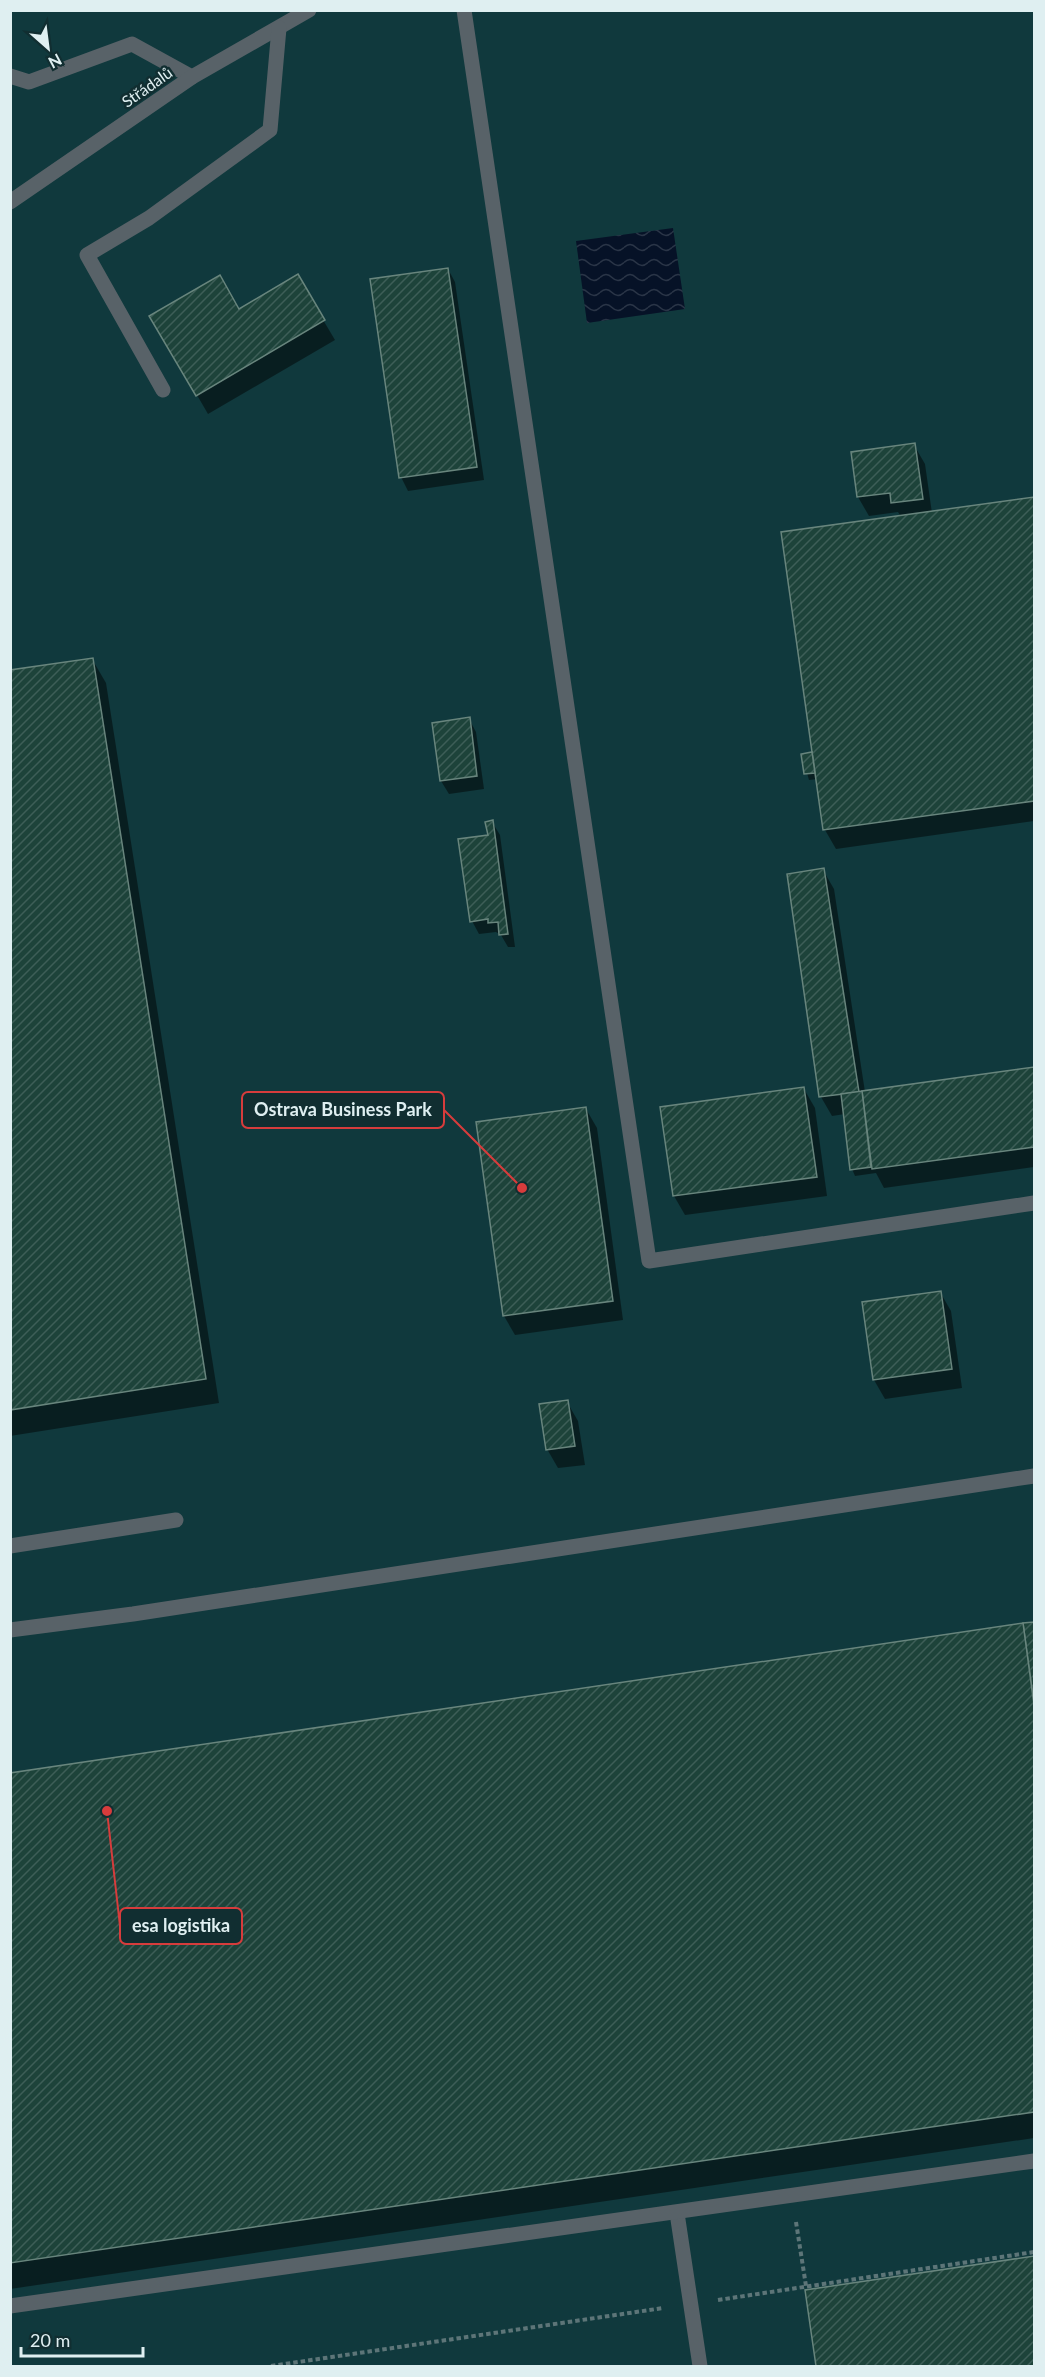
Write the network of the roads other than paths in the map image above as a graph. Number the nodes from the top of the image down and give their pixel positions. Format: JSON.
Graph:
{"nodes":[{"id":1,"x":309,"y":10,"type":"edge"},
{"id":2,"x":464,"y":10,"type":"edge"},
{"id":3,"x":279,"y":27,"type":"junction"},
{"id":4,"x":10,"y":76,"type":"edge"},
{"id":5,"x":192,"y":77,"type":"junction"},
{"id":6,"x":10,"y":202,"type":"edge"},
{"id":7,"x":163,"y":390,"type":"dead end"},
{"id":8,"x":1035,"y":1203,"type":"edge"},
{"id":9,"x":1035,"y":1476,"type":"edge"},
{"id":10,"x":176,"y":1520,"type":"dead end"},
{"id":11,"x":10,"y":1546,"type":"edge"},
{"id":12,"x":10,"y":1630,"type":"edge"},
{"id":13,"x":1035,"y":2161,"type":"edge"},
{"id":14,"x":677,"y":2213,"type":"junction"},
{"id":15,"x":10,"y":2306,"type":"edge"},
{"id":16,"x":700,"y":2367,"type":"edge"}],
"edges":[{"from":1,"to":3,"type":"street","name":"Střádalů"},
{"from":2,"to":8,"type":"street"},
{"from":3,"to":5,"type":"street","name":"Střádalů"},
{"from":3,"to":7,"type":"street"},
{"from":4,"to":5,"type":"street"},
{"from":5,"to":6,"type":"street","name":"Střádalů"},
{"from":9,"to":12,"type":"street"},
{"from":10,"to":11,"type":"street"},
{"from":13,"to":14,"type":"street"},
{"from":14,"to":15,"type":"street"},
{"from":14,"to":16,"type":"street"}]}
